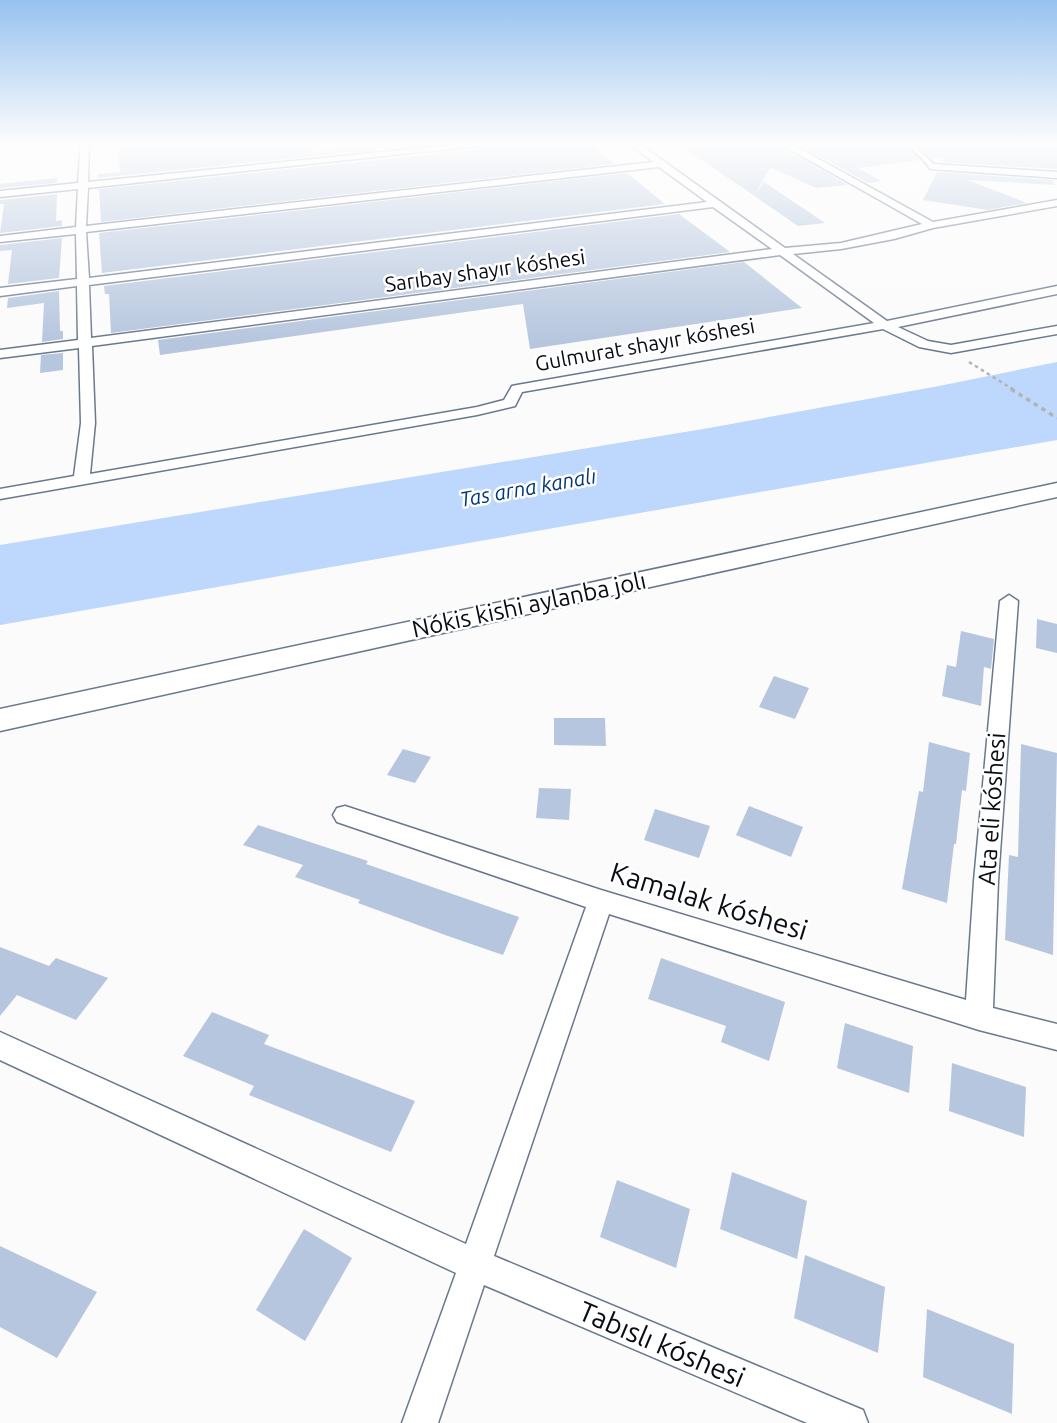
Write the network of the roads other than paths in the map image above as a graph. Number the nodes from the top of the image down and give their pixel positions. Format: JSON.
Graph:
{"nodes":[{"id":1,"x":81,"y":208,"type":"edge"},
{"id":2,"x":271,"y":208,"type":"edge"},
{"id":3,"x":677,"y":208,"type":"edge"},
{"id":4,"x":719,"y":208,"type":"edge"},
{"id":5,"x":901,"y":208,"type":"edge"},
{"id":6,"x":1026,"y":208,"type":"edge"},
{"id":7,"x":931,"y":225,"type":"junction"},
{"id":8,"x":81,"y":230,"type":"junction"},
{"id":9,"x":0,"y":239,"type":"edge"},
{"id":10,"x":780,"y":252,"type":"junction"},
{"id":11,"x":84,"y":282,"type":"junction"},
{"id":12,"x":1057,"y":289,"type":"edge"},
{"id":13,"x":0,"y":292,"type":"edge"},
{"id":14,"x":884,"y":325,"type":"junction"},
{"id":15,"x":1057,"y":330,"type":"edge"},
{"id":16,"x":84,"y":343,"type":"junction"},
{"id":17,"x":0,"y":355,"type":"edge"},
{"id":18,"x":81,"y":481,"type":"junction"},
{"id":19,"x":1057,"y":490,"type":"edge"},
{"id":20,"x":0,"y":494,"type":"edge"},
{"id":21,"x":1009,"y":601,"type":"dead end"},
{"id":22,"x":0,"y":720,"type":"edge"},
{"id":23,"x":345,"y":815,"type":"dead end"},
{"id":24,"x":601,"y":901,"type":"junction"},
{"id":25,"x":979,"y":1017,"type":"junction"},
{"id":26,"x":1057,"y":1037,"type":"edge"},
{"id":27,"x":0,"y":1046,"type":"edge"},
{"id":28,"x":473,"y":1264,"type":"junction"},
{"id":29,"x":420,"y":1423,"type":"edge"},
{"id":30,"x":850,"y":1423,"type":"edge"}],
"edges":[{"from":1,"to":8,"type":"street"},
{"from":2,"to":8,"type":"street"},
{"from":3,"to":11,"type":"street"},
{"from":4,"to":10,"type":"street"},
{"from":5,"to":7,"type":"street"},
{"from":6,"to":7,"type":"street","name":"Sarıbay shayır kóshesi"},
{"from":7,"to":10,"type":"street","name":"Sarıbay shayır kóshesi"},
{"from":8,"to":9,"type":"street"},
{"from":8,"to":11,"type":"street"},
{"from":10,"to":14,"type":"street"},
{"from":10,"to":16,"type":"street","name":"Sarıbay shayır kóshesi"},
{"from":11,"to":13,"type":"street"},
{"from":11,"to":16,"type":"street"},
{"from":12,"to":14,"type":"street","name":"Gulmurat shayır kóshesi"},
{"from":14,"to":15,"type":"street"},
{"from":14,"to":18,"type":"street","name":"Gulmurat shayır kóshesi"},
{"from":16,"to":17,"type":"street","name":"Sarıbay shayır kóshesi"},
{"from":16,"to":18,"type":"street"},
{"from":18,"to":20,"type":"street","name":"Gulmurat shayır kóshesi"},
{"from":19,"to":22,"type":"main road","name":"Nókis kishi aylanba jolı"},
{"from":21,"to":25,"type":"street","name":"Ata eli kóshesi"},
{"from":23,"to":24,"type":"street","name":"Kamalak kóshesi"},
{"from":24,"to":25,"type":"street","name":"Kamalak kóshesi"},
{"from":24,"to":28,"type":"street"},
{"from":25,"to":26,"type":"street","name":"Kamalak kóshesi"},
{"from":27,"to":28,"type":"street","name":"Tabıslı kóshesi"},
{"from":28,"to":29,"type":"street"},
{"from":28,"to":30,"type":"street","name":"Tabıslı kóshesi"}]}
